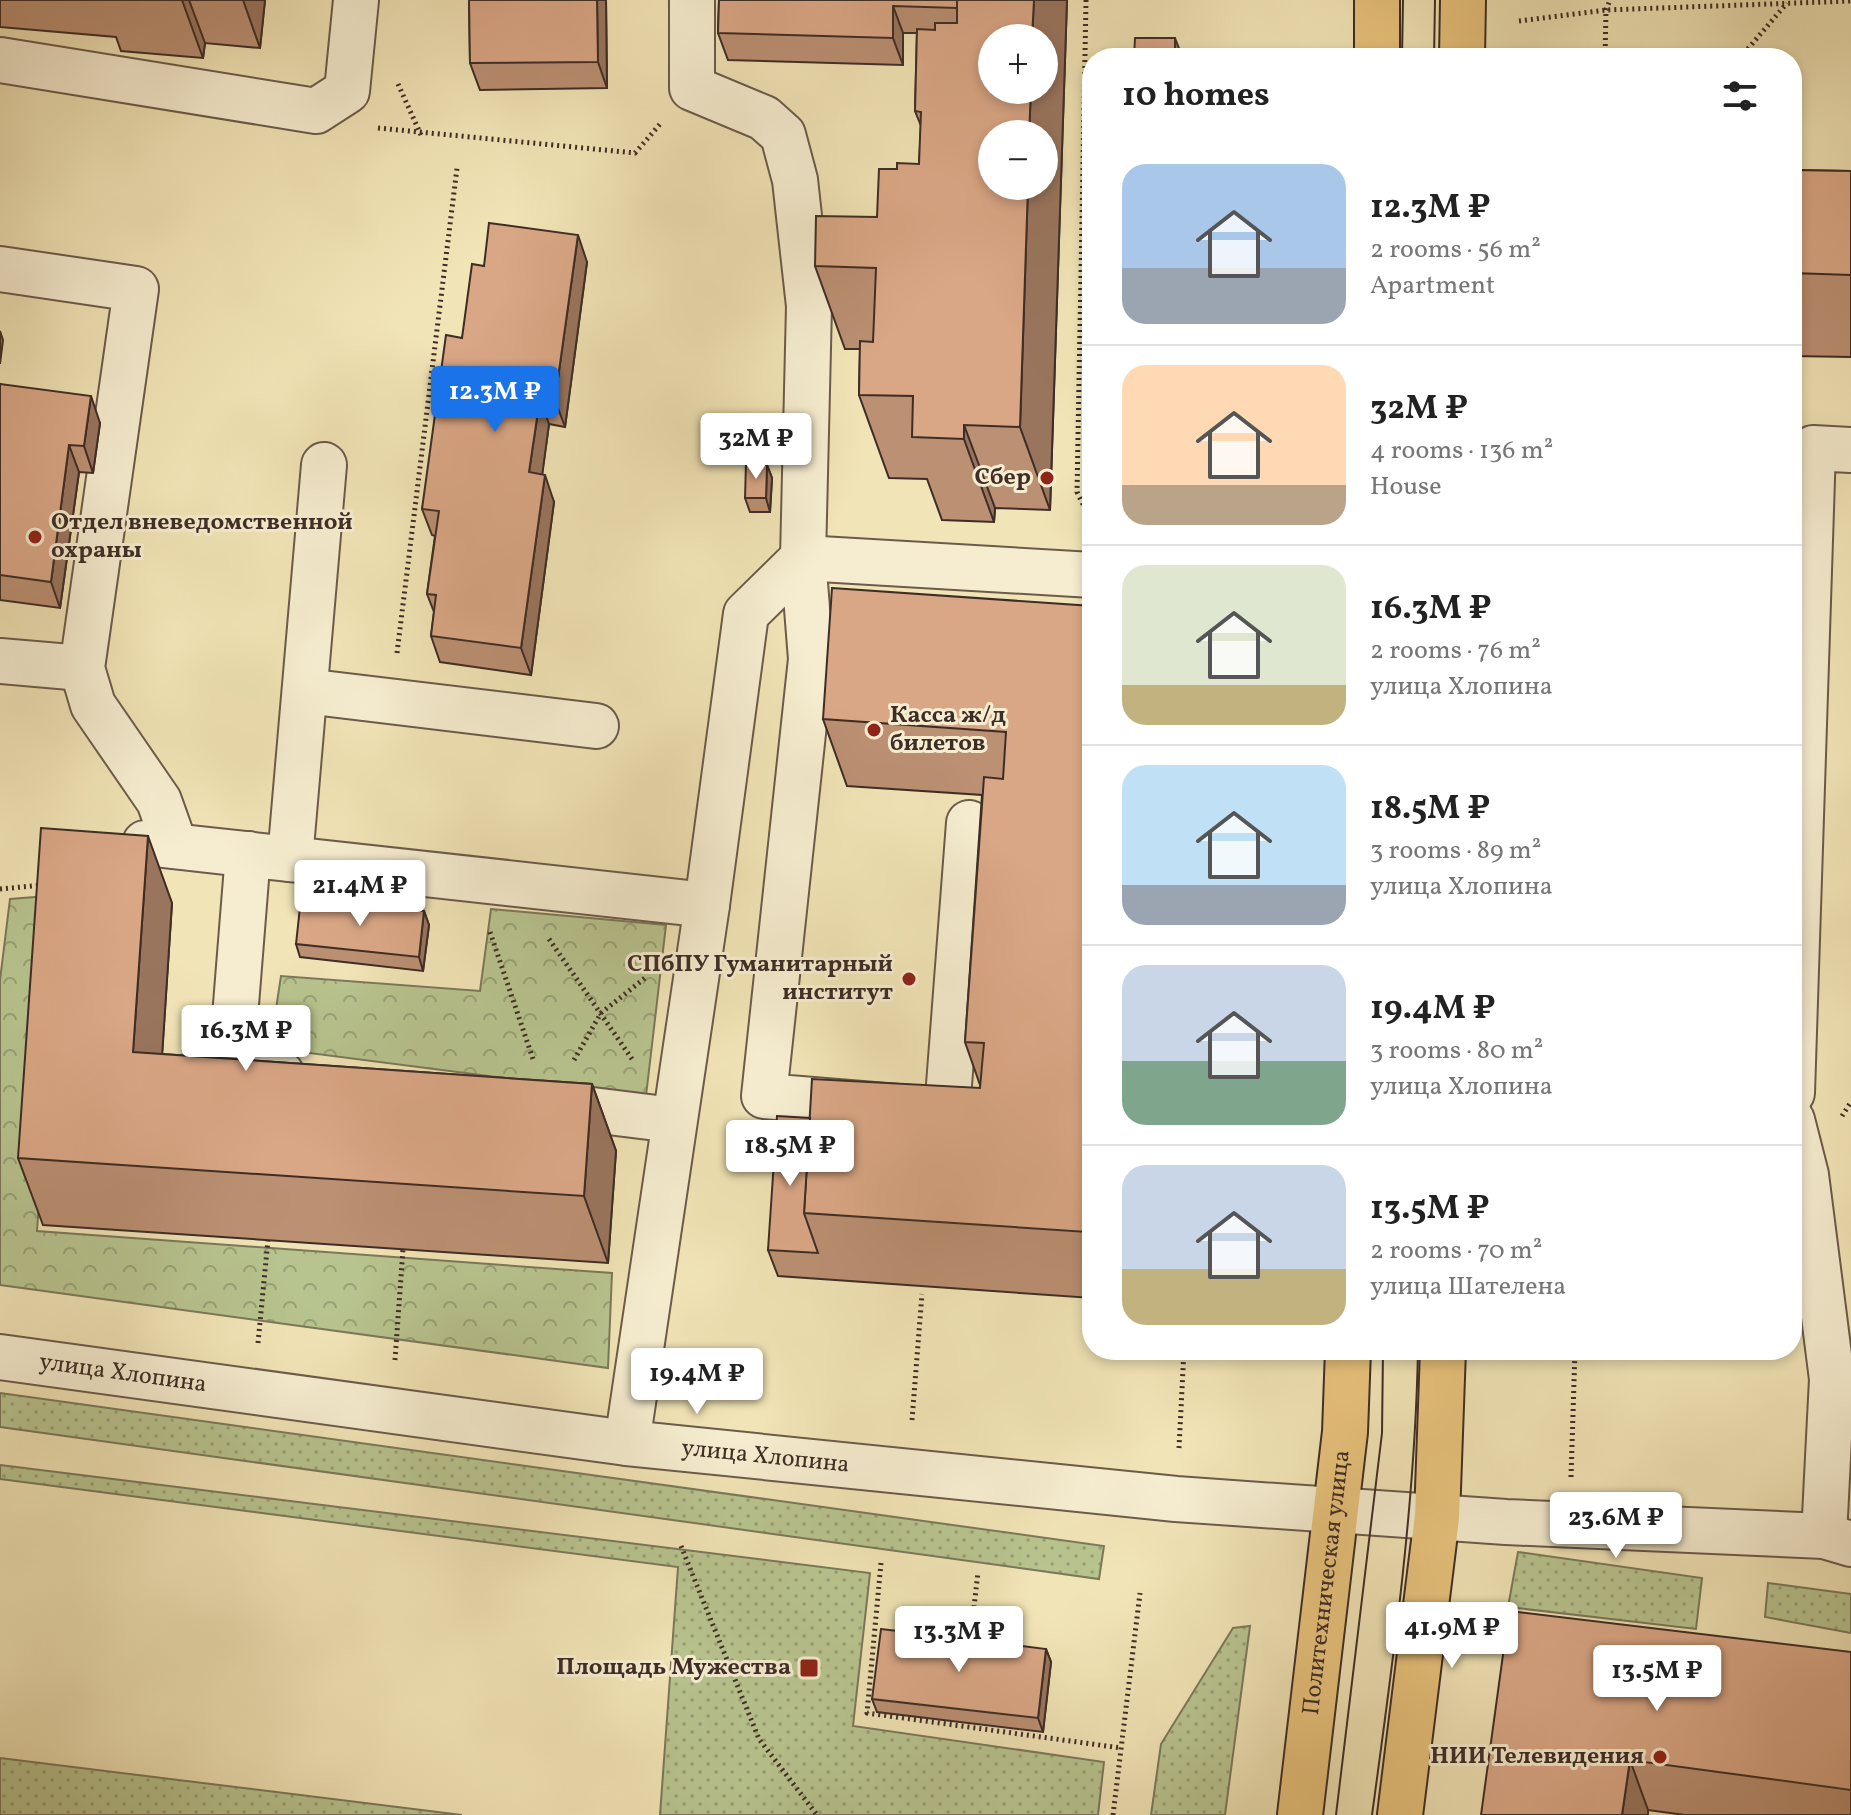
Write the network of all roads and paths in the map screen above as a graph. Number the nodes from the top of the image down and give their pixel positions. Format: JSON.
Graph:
{"nodes":[{"id":1,"x":356,"y":0,"type":"edge"},
{"id":2,"x":692,"y":0,"type":"edge"},
{"id":3,"x":1086,"y":0,"type":"edge"},
{"id":4,"x":1377,"y":0,"type":"edge"},
{"id":5,"x":1463,"y":0,"type":"edge"},
{"id":6,"x":1610,"y":0,"type":"edge"},
{"id":7,"x":1851,"y":1,"type":"edge"},
{"id":8,"x":1789,"y":2,"type":"edge"},
{"id":9,"x":1606,"y":10,"type":"junction"},
{"id":10,"x":1519,"y":21,"type":"dead end"},
{"id":11,"x":1085,"y":48,"type":"edge"},
{"id":12,"x":1377,"y":48,"type":"edge"},
{"id":13,"x":1462,"y":48,"type":"edge"},
{"id":14,"x":1605,"y":48,"type":"edge"},
{"id":15,"x":1749,"y":48,"type":"edge"},
{"id":16,"x":0,"y":60,"type":"edge"},
{"id":17,"x":692,"y":88,"type":"junction"},
{"id":18,"x":316,"y":111,"type":"junction"},
{"id":19,"x":457,"y":168,"type":"dead end"},
{"id":20,"x":1082,"y":219,"type":"edge"},
{"id":21,"x":0,"y":269,"type":"edge"},
{"id":22,"x":1851,"y":450,"type":"edge"},
{"id":23,"x":324,"y":465,"type":"dead end"},
{"id":24,"x":1082,"y":502,"type":"edge"},
{"id":25,"x":803,"y":558,"type":"junction"},
{"id":26,"x":1082,"y":574,"type":"edge"},
{"id":27,"x":0,"y":661,"type":"edge"},
{"id":28,"x":82,"y":668,"type":"junction"},
{"id":29,"x":305,"y":691,"type":"junction"},
{"id":30,"x":391,"y":701,"type":"junction"},
{"id":31,"x":596,"y":726,"type":"dead end"},
{"id":32,"x":1802,"y":786,"type":"edge"},
{"id":33,"x":969,"y":823,"type":"dead end"},
{"id":34,"x":108,"y":839,"type":"edge"},
{"id":35,"x":175,"y":846,"type":"junction"},
{"id":36,"x":269,"y":856,"type":"junction"},
{"id":37,"x":473,"y":879,"type":"junction"},
{"id":38,"x":528,"y":885,"type":"junction"},
{"id":39,"x":705,"y":918,"type":"junction"},
{"id":40,"x":601,"y":1013,"type":"junction"},
{"id":41,"x":321,"y":1078,"type":"edge"},
{"id":42,"x":503,"y":1100,"type":"edge"},
{"id":43,"x":549,"y":1105,"type":"junction"},
{"id":44,"x":673,"y":1120,"type":"junction"},
{"id":45,"x":1802,"y":1159,"type":"edge"},
{"id":46,"x":268,"y":1240,"type":"edge"},
{"id":47,"x":403,"y":1249,"type":"edge"},
{"id":48,"x":922,"y":1294,"type":"dead end"},
{"id":49,"x":258,"y":1345,"type":"dead end"},
{"id":50,"x":0,"y":1357,"type":"edge"},
{"id":51,"x":1183,"y":1360,"type":"edge"},
{"id":52,"x":1348,"y":1360,"type":"edge"},
{"id":53,"x":1443,"y":1360,"type":"edge"},
{"id":54,"x":1575,"y":1360,"type":"edge"},
{"id":55,"x":395,"y":1363,"type":"dead end"},
{"id":56,"x":912,"y":1420,"type":"dead end"},
{"id":57,"x":627,"y":1443,"type":"junction"},
{"id":58,"x":1179,"y":1448,"type":"dead end"},
{"id":59,"x":1335,"y":1512,"type":"junction"},
{"id":60,"x":1437,"y":1517,"type":"junction"},
{"id":61,"x":1570,"y":1523,"type":"junction"},
{"id":62,"x":1838,"y":1540,"type":"edge"},
{"id":63,"x":681,"y":1546,"type":"dead end"},
{"id":64,"x":881,"y":1563,"type":"dead end"},
{"id":65,"x":978,"y":1572,"type":"dead end"},
{"id":66,"x":1140,"y":1593,"type":"dead end"},
{"id":67,"x":968,"y":1652,"type":"edge"},
{"id":68,"x":1121,"y":1748,"type":"junction"},
{"id":69,"x":817,"y":1815,"type":"edge"},
{"id":70,"x":1113,"y":1815,"type":"edge"},
{"id":71,"x":1300,"y":1815,"type":"edge"},
{"id":72,"x":1400,"y":1815,"type":"edge"}],
"edges":[{"from":1,"to":18,"type":"street"},
{"from":2,"to":17,"type":"street"},
{"from":3,"to":11,"type":"path"},
{"from":4,"to":12,"type":"main road"},
{"from":5,"to":13,"type":"main road"},
{"from":6,"to":9,"type":"path"},
{"from":7,"to":8,"type":"path"},
{"from":8,"to":9,"type":"path"},
{"from":8,"to":15,"type":"path"},
{"from":9,"to":10,"type":"path"},
{"from":9,"to":14,"type":"path"},
{"from":16,"to":18,"type":"street"},
{"from":17,"to":18,"type":"path"},
{"from":17,"to":25,"type":"street"},
{"from":19,"to":30,"type":"path"},
{"from":20,"to":24,"type":"path"},
{"from":21,"to":28,"type":"street"},
{"from":22,"to":32,"type":"street"},
{"from":23,"to":29,"type":"street"},
{"from":25,"to":26,"type":"street"},
{"from":25,"to":33,"type":"street"},
{"from":25,"to":39,"type":"street"},
{"from":27,"to":28,"type":"street"},
{"from":28,"to":35,"type":"street"},
{"from":29,"to":30,"type":"street"},
{"from":29,"to":36,"type":"street"},
{"from":30,"to":31,"type":"street"},
{"from":34,"to":35,"type":"street"},
{"from":35,"to":36,"type":"street"},
{"from":36,"to":37,"type":"street"},
{"from":36,"to":41,"type":"street"},
{"from":37,"to":38,"type":"street"},
{"from":37,"to":43,"type":"path"},
{"from":38,"to":39,"type":"street"},
{"from":38,"to":40,"type":"path"},
{"from":39,"to":40,"type":"path"},
{"from":39,"to":44,"type":"street"},
{"from":40,"to":43,"type":"path"},
{"from":40,"to":44,"type":"path"},
{"from":42,"to":43,"type":"street"},
{"from":43,"to":44,"type":"street"},
{"from":44,"to":57,"type":"street"},
{"from":45,"to":62,"type":"street"},
{"from":46,"to":49,"type":"path"},
{"from":47,"to":55,"type":"path"},
{"from":48,"to":56,"type":"path"},
{"from":50,"to":57,"type":"street","name":"улица Хлопина"},
{"from":51,"to":58,"type":"path"},
{"from":52,"to":59,"type":"main road","name":"Политехническая улица"},
{"from":53,"to":60,"type":"main road"},
{"from":54,"to":61,"type":"path"},
{"from":57,"to":59,"type":"street","name":"улица Хлопина"},
{"from":59,"to":60,"type":"street","name":"улица Хлопина"},
{"from":59,"to":71,"type":"main road","name":"Политехническая улица"},
{"from":60,"to":61,"type":"street","name":"улица Хлопина"},
{"from":60,"to":72,"type":"main road"},
{"from":61,"to":62,"type":"street","name":"улица Хлопина"},
{"from":63,"to":69,"type":"path"},
{"from":64,"to":68,"type":"path"},
{"from":65,"to":67,"type":"path"},
{"from":66,"to":68,"type":"path"},
{"from":68,"to":70,"type":"path"}]}
